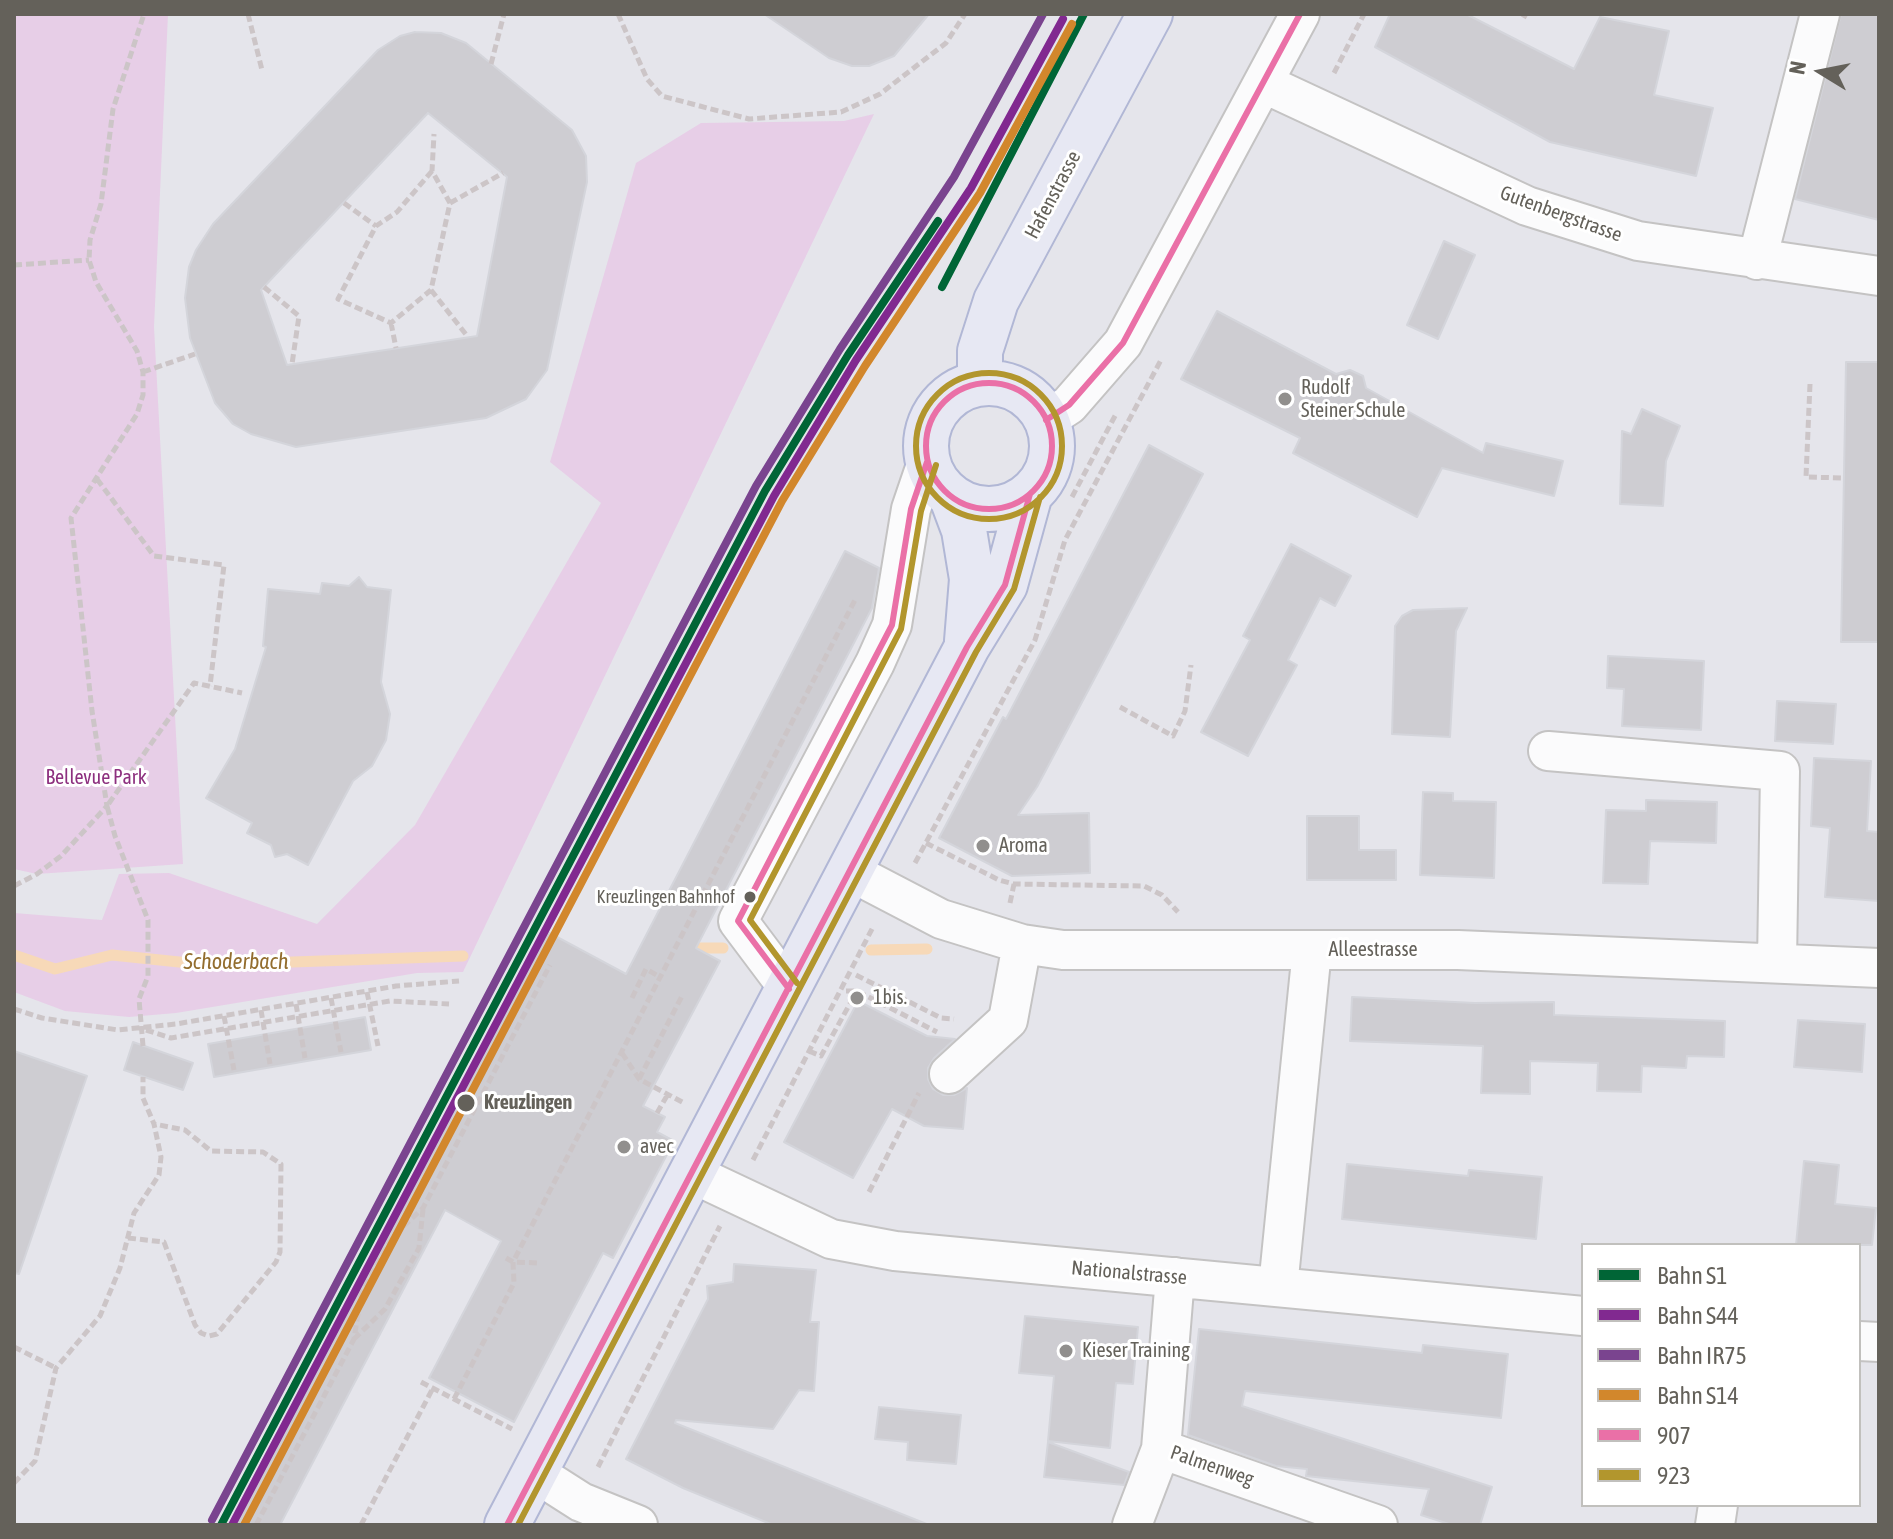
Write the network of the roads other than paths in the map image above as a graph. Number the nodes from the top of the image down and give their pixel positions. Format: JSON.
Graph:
{"nodes":[{"id":1,"x":1150,"y":14,"type":"edge"},
{"id":2,"x":1300,"y":14,"type":"edge"},
{"id":3,"x":1820,"y":14,"type":"edge"},
{"id":4,"x":1263,"y":83,"type":"junction"},
{"id":5,"x":1757,"y":260,"type":"junction"},
{"id":6,"x":1879,"y":276,"type":"edge"},
{"id":7,"x":980,"y":383,"type":"junction"},
{"id":8,"x":1046,"y":420,"type":"junction"},
{"id":9,"x":927,"y":462,"type":"junction"},
{"id":10,"x":1030,"y":494,"type":"junction"},
{"id":11,"x":952,"y":498,"type":"junction"},
{"id":12,"x":967,"y":647,"type":"junction"},
{"id":13,"x":1548,"y":751,"type":"dead end"},
{"id":14,"x":882,"y":880,"type":"junction"},
{"id":15,"x":1022,"y":944,"type":"junction"},
{"id":16,"x":1312,"y":950,"type":"junction"},
{"id":17,"x":1777,"y":963,"type":"junction"},
{"id":18,"x":1879,"y":968,"type":"edge"},
{"id":19,"x":789,"y":989,"type":"junction"},
{"id":20,"x":936,"y":1078,"type":"road end"},
{"id":21,"x":691,"y":1173,"type":"junction"},
{"id":22,"x":1175,"y":1277,"type":"junction"},
{"id":23,"x":1278,"y":1287,"type":"junction"},
{"id":24,"x":1581,"y":1316,"type":"edge"},
{"id":25,"x":1161,"y":1449,"type":"junction"},
{"id":26,"x":529,"y":1454,"type":"junction"},
{"id":27,"x":507,"y":1525,"type":"edge"},
{"id":28,"x":638,"y":1525,"type":"edge"},
{"id":29,"x":1132,"y":1525,"type":"edge"},
{"id":30,"x":1378,"y":1525,"type":"edge"}],
"edges":[{"from":1,"to":7,"type":"main road","name":"Hafenstrasse"},
{"from":2,"to":4,"type":"street"},
{"from":3,"to":5,"type":"street"},
{"from":4,"to":5,"type":"street","name":"Gutenbergstrasse"},
{"from":4,"to":8,"type":"street"},
{"from":5,"to":6,"type":"street","name":"Gutenbergstrasse"},
{"from":7,"to":8,"type":"main road"},
{"from":7,"to":9,"type":"main road"},
{"from":8,"to":10,"type":"main road"},
{"from":9,"to":11,"type":"main road"},
{"from":9,"to":19,"type":"street"},
{"from":10,"to":11,"type":"main road"},
{"from":10,"to":12,"type":"main road"},
{"from":11,"to":12,"type":"main road"},
{"from":12,"to":14,"type":"main road"},
{"from":13,"to":17,"type":"street"},
{"from":14,"to":15,"type":"street","name":"Alleestrasse"},
{"from":14,"to":19,"type":"main road"},
{"from":15,"to":16,"type":"street","name":"Alleestrasse"},
{"from":15,"to":20,"type":"street"},
{"from":16,"to":17,"type":"street","name":"Alleestrasse"},
{"from":16,"to":23,"type":"street"},
{"from":17,"to":18,"type":"street","name":"Alleestrasse"},
{"from":19,"to":21,"type":"main road"},
{"from":21,"to":22,"type":"street","name":"Nationalstrasse"},
{"from":21,"to":26,"type":"main road"},
{"from":22,"to":23,"type":"street","name":"Nationalstrasse"},
{"from":22,"to":25,"type":"street","name":"Palmenweg"},
{"from":23,"to":24,"type":"street","name":"Nationalstrasse"},
{"from":25,"to":29,"type":"street"},
{"from":25,"to":30,"type":"street","name":"Palmenweg"},
{"from":26,"to":27,"type":"main road"},
{"from":26,"to":28,"type":"street"}]}
